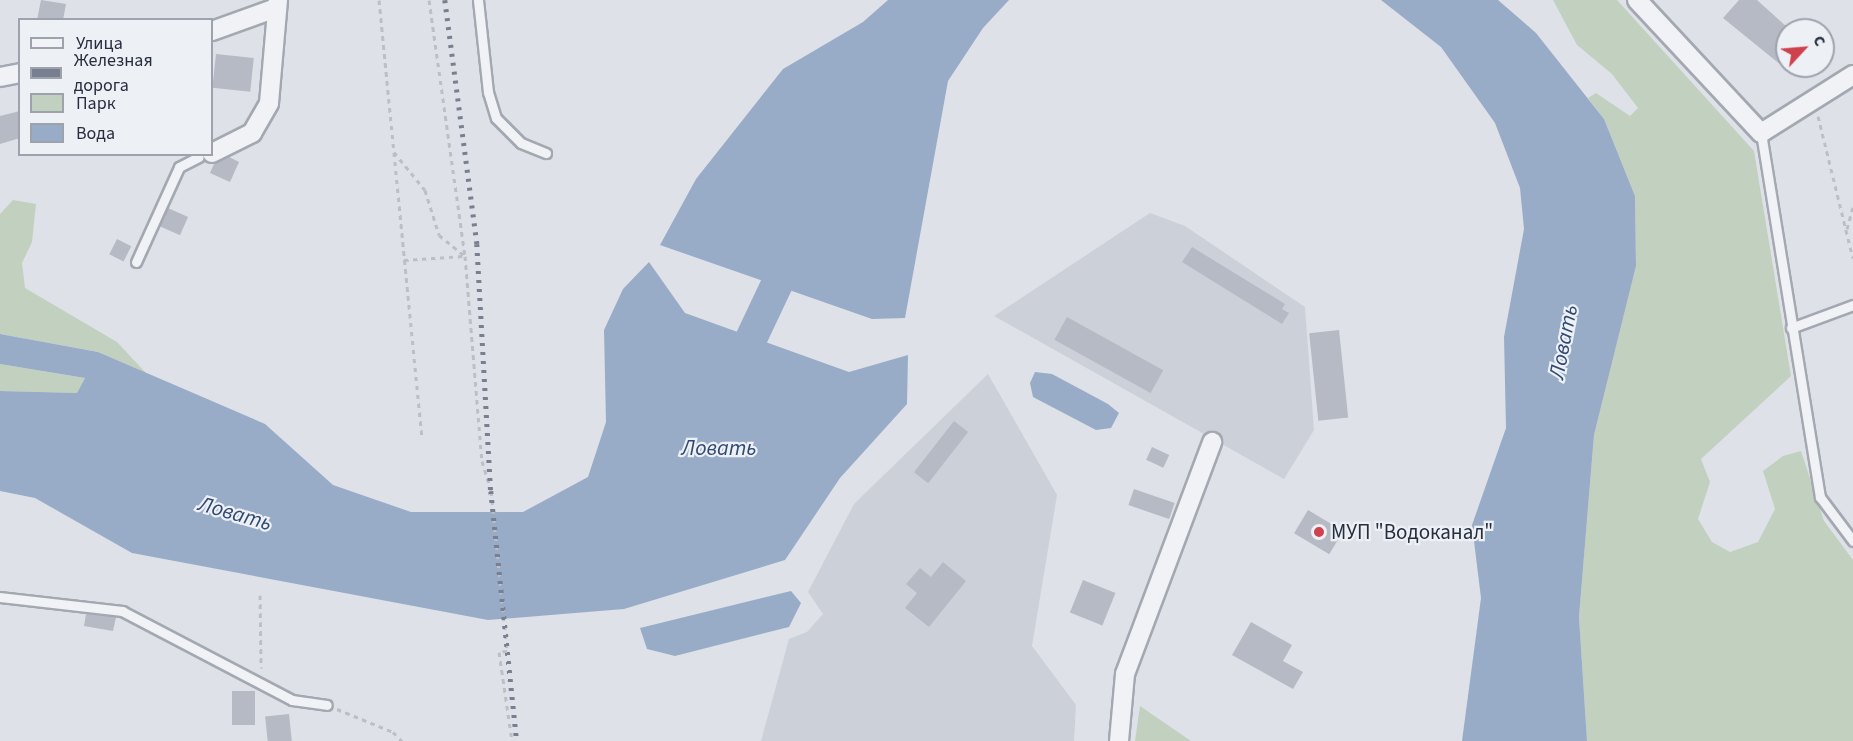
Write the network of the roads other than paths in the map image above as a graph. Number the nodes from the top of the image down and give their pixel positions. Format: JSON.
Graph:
{"nodes":[{"id":1,"x":478,"y":0,"type":"edge"},
{"id":2,"x":1637,"y":0,"type":"edge"},
{"id":3,"x":277,"y":4,"type":"edge"},
{"id":4,"x":213,"y":31,"type":"edge"},
{"id":5,"x":18,"y":73,"type":"edge"},
{"id":6,"x":1853,"y":75,"type":"edge"},
{"id":7,"x":0,"y":77,"type":"edge"},
{"id":8,"x":1761,"y":133,"type":"junction"},
{"id":9,"x":213,"y":151,"type":"edge"},
{"id":10,"x":546,"y":153,"type":"dead end"},
{"id":11,"x":203,"y":156,"type":"edge"},
{"id":12,"x":136,"y":262,"type":"dead end"},
{"id":13,"x":1853,"y":305,"type":"edge"},
{"id":14,"x":1791,"y":328,"type":"junction"},
{"id":15,"x":1212,"y":442,"type":"dead end"},
{"id":16,"x":1853,"y":541,"type":"edge"},
{"id":17,"x":0,"y":597,"type":"edge"},
{"id":18,"x":327,"y":705,"type":"road end"},
{"id":19,"x":1119,"y":741,"type":"edge"}],
"edges":[{"from":1,"to":10,"type":"lane"},
{"from":2,"to":8,"type":"street"},
{"from":3,"to":4,"type":"street"},
{"from":3,"to":9,"type":"street"},
{"from":5,"to":7,"type":"street"},
{"from":6,"to":8,"type":"street"},
{"from":8,"to":14,"type":"lane"},
{"from":11,"to":12,"type":"lane"},
{"from":13,"to":14,"type":"lane"},
{"from":14,"to":16,"type":"lane"},
{"from":15,"to":19,"type":"street"},
{"from":17,"to":18,"type":"lane"}]}
